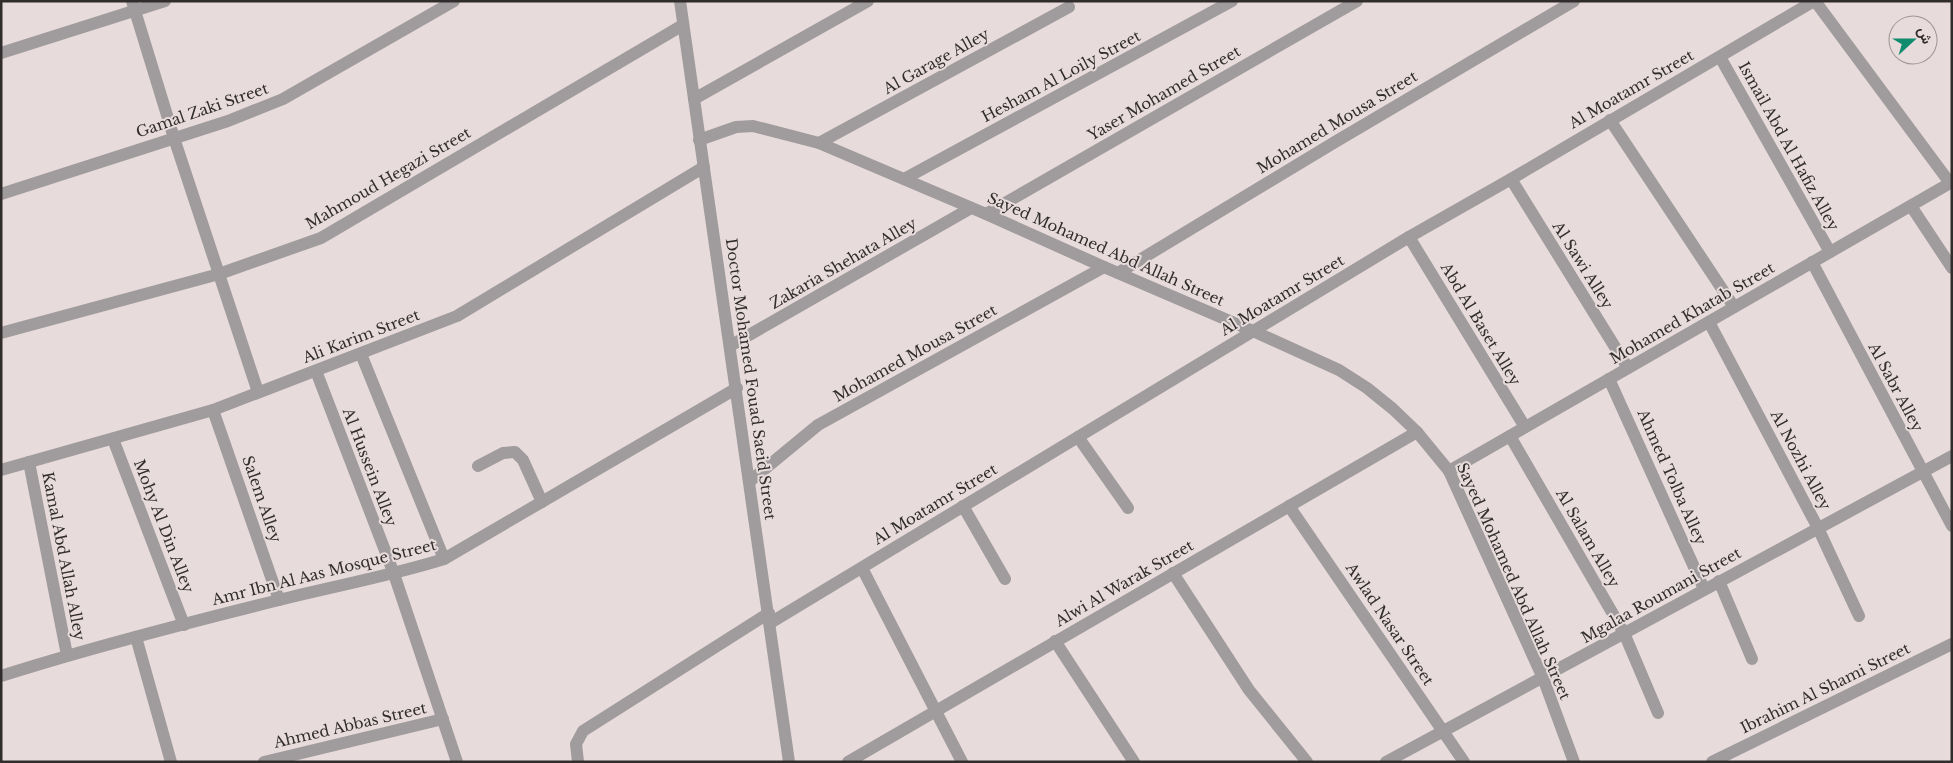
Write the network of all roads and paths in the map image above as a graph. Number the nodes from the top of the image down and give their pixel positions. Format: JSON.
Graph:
{"nodes":[{"id":1,"x":165,"y":1,"type":"edge"},
{"id":2,"x":454,"y":1,"type":"edge"},
{"id":3,"x":680,"y":1,"type":"edge"},
{"id":4,"x":868,"y":1,"type":"edge"},
{"id":5,"x":1232,"y":1,"type":"edge"},
{"id":6,"x":1357,"y":1,"type":"edge"},
{"id":7,"x":1574,"y":1,"type":"edge"},
{"id":8,"x":1815,"y":1,"type":"edge"},
{"id":9,"x":134,"y":6,"type":"edge"},
{"id":10,"x":1069,"y":7,"type":"dead end"},
{"id":11,"x":683,"y":25,"type":"junction"},
{"id":12,"x":1,"y":53,"type":"edge"},
{"id":13,"x":1720,"y":57,"type":"junction"},
{"id":14,"x":694,"y":100,"type":"junction"},
{"id":15,"x":1610,"y":120,"type":"junction"},
{"id":16,"x":174,"y":138,"type":"junction"},
{"id":17,"x":700,"y":140,"type":"junction"},
{"id":18,"x":819,"y":143,"type":"junction"},
{"id":19,"x":704,"y":167,"type":"junction"},
{"id":20,"x":904,"y":179,"type":"junction"},
{"id":21,"x":1511,"y":179,"type":"junction"},
{"id":22,"x":1951,"y":183,"type":"edge"},
{"id":23,"x":1,"y":194,"type":"edge"},
{"id":24,"x":1911,"y":206,"type":"junction"},
{"id":25,"x":971,"y":208,"type":"junction"},
{"id":26,"x":986,"y":214,"type":"junction"},
{"id":27,"x":1409,"y":237,"type":"junction"},
{"id":28,"x":1830,"y":252,"type":"junction"},
{"id":29,"x":1812,"y":262,"type":"junction"},
{"id":30,"x":1104,"y":268,"type":"junction"},
{"id":31,"x":1952,"y":268,"type":"edge"},
{"id":32,"x":219,"y":274,"type":"junction"},
{"id":33,"x":1118,"y":274,"type":"junction"},
{"id":34,"x":1734,"y":307,"type":"junction"},
{"id":35,"x":1709,"y":322,"type":"junction"},
{"id":36,"x":1253,"y":331,"type":"junction"},
{"id":37,"x":1,"y":333,"type":"edge"},
{"id":38,"x":730,"y":346,"type":"junction"},
{"id":39,"x":361,"y":354,"type":"junction"},
{"id":40,"x":1628,"y":368,"type":"junction"},
{"id":41,"x":316,"y":371,"type":"junction"},
{"id":42,"x":1609,"y":379,"type":"junction"},
{"id":43,"x":736,"y":388,"type":"junction"},
{"id":44,"x":258,"y":392,"type":"junction"},
{"id":45,"x":213,"y":410,"type":"junction"},
{"id":46,"x":1525,"y":427,"type":"junction"},
{"id":47,"x":1417,"y":432,"type":"junction"},
{"id":48,"x":1510,"y":436,"type":"junction"},
{"id":49,"x":1078,"y":437,"type":"junction"},
{"id":50,"x":113,"y":439,"type":"junction"},
{"id":51,"x":1952,"y":456,"type":"edge"},
{"id":52,"x":30,"y":462,"type":"junction"},
{"id":53,"x":478,"y":466,"type":"dead end"},
{"id":54,"x":1,"y":470,"type":"edge"},
{"id":55,"x":1449,"y":471,"type":"junction"},
{"id":56,"x":1923,"y":472,"type":"junction"},
{"id":57,"x":750,"y":480,"type":"junction"},
{"id":58,"x":542,"y":502,"type":"junction"},
{"id":59,"x":963,"y":506,"type":"junction"},
{"id":60,"x":1290,"y":506,"type":"junction"},
{"id":61,"x":1128,"y":508,"type":"dead end"},
{"id":62,"x":1952,"y":526,"type":"edge"},
{"id":63,"x":1818,"y":528,"type":"junction"},
{"id":64,"x":444,"y":559,"type":"junction"},
{"id":65,"x":862,"y":568,"type":"junction"},
{"id":66,"x":1173,"y":573,"type":"junction"},
{"id":67,"x":394,"y":574,"type":"junction"},
{"id":68,"x":1004,"y":578,"type":"dead end"},
{"id":69,"x":1719,"y":582,"type":"junction"},
{"id":70,"x":1704,"y":589,"type":"junction"},
{"id":71,"x":279,"y":600,"type":"junction"},
{"id":72,"x":1859,"y":616,"type":"dead end"},
{"id":73,"x":769,"y":618,"type":"junction"},
{"id":74,"x":184,"y":625,"type":"junction"},
{"id":75,"x":1624,"y":634,"type":"junction"},
{"id":76,"x":136,"y":637,"type":"junction"},
{"id":77,"x":1055,"y":642,"type":"junction"},
{"id":78,"x":1952,"y":644,"type":"edge"},
{"id":79,"x":67,"y":655,"type":"junction"},
{"id":80,"x":1752,"y":659,"type":"dead end"},
{"id":81,"x":1,"y":676,"type":"edge"},
{"id":82,"x":1543,"y":678,"type":"junction"},
{"id":83,"x":936,"y":710,"type":"junction"},
{"id":84,"x":1658,"y":713,"type":"dead end"},
{"id":85,"x":443,"y":719,"type":"junction"},
{"id":86,"x":1443,"y":731,"type":"junction"},
{"id":87,"x":577,"y":761,"type":"edge"},
{"id":88,"x":171,"y":762,"type":"edge"},
{"id":89,"x":264,"y":762,"type":"edge"},
{"id":90,"x":458,"y":762,"type":"edge"},
{"id":91,"x":789,"y":762,"type":"edge"},
{"id":92,"x":848,"y":762,"type":"edge"},
{"id":93,"x":962,"y":762,"type":"edge"},
{"id":94,"x":1134,"y":762,"type":"edge"},
{"id":95,"x":1307,"y":762,"type":"edge"},
{"id":96,"x":1386,"y":762,"type":"edge"},
{"id":97,"x":1464,"y":762,"type":"edge"},
{"id":98,"x":1574,"y":762,"type":"edge"},
{"id":99,"x":1712,"y":762,"type":"edge"}],
"edges":[{"from":1,"to":9,"type":"street"},
{"from":2,"to":16,"type":"street","name":"Gamal Zaki Street"},
{"from":3,"to":11,"type":"street","name":"Doctor Mohamed Fouad Saeid Street"},
{"from":4,"to":14,"type":"street"},
{"from":5,"to":20,"type":"street","name":"Hesham Al Loily Street"},
{"from":6,"to":26,"type":"street","name":"Yaser Mohamed Street"},
{"from":7,"to":33,"type":"street","name":"Mohamed Mousa Street"},
{"from":8,"to":13,"type":"street","name":"Al Moatamr Street"},
{"from":8,"to":22,"type":"street"},
{"from":9,"to":12,"type":"street"},
{"from":9,"to":16,"type":"street"},
{"from":10,"to":18,"type":"street","name":"Al Garage Alley"},
{"from":11,"to":14,"type":"street","name":"Doctor Mohamed Fouad Saeid Street"},
{"from":11,"to":32,"type":"street","name":"Mahmoud Hegazi Street"},
{"from":13,"to":15,"type":"street","name":"Al Moatamr Street"},
{"from":13,"to":28,"type":"street","name":"Ismail Abd Al Hafiz Alley"},
{"from":14,"to":17,"type":"street","name":"Doctor Mohamed Fouad Saeid Street"},
{"from":15,"to":21,"type":"street","name":"Al Moatamr Street"},
{"from":15,"to":34,"type":"street"},
{"from":16,"to":23,"type":"street","name":"Gamal Zaki Street"},
{"from":16,"to":32,"type":"street"},
{"from":17,"to":18,"type":"street","name":"Sayed Mohamed Abd Allah Street"},
{"from":17,"to":19,"type":"street","name":"Doctor Mohamed Fouad Saeid Street"},
{"from":18,"to":20,"type":"street","name":"Sayed Mohamed Abd Allah Street"},
{"from":19,"to":38,"type":"street","name":"Doctor Mohamed Fouad Saeid Street"},
{"from":19,"to":39,"type":"street","name":"Ali Karim Street"},
{"from":20,"to":25,"type":"street","name":"Sayed Mohamed Abd Allah Street"},
{"from":21,"to":27,"type":"street","name":"Al Moatamr Street"},
{"from":21,"to":40,"type":"street","name":"Al Sawi Alley"},
{"from":22,"to":24,"type":"street","name":"Mohamed Khatab Street"},
{"from":24,"to":28,"type":"street","name":"Mohamed Khatab Street"},
{"from":24,"to":31,"type":"street"},
{"from":25,"to":26,"type":"street","name":"Sayed Mohamed Abd Allah Street"},
{"from":25,"to":38,"type":"street","name":"Zakaria Shehata Alley"},
{"from":26,"to":30,"type":"street","name":"Sayed Mohamed Abd Allah Street"},
{"from":27,"to":36,"type":"street","name":"Al Moatamr Street"},
{"from":27,"to":46,"type":"street","name":"Abd Al Baset Alley"},
{"from":28,"to":29,"type":"street","name":"Mohamed Khatab Street"},
{"from":29,"to":34,"type":"street","name":"Mohamed Khatab Street"},
{"from":29,"to":56,"type":"street","name":"Al Sabr Alley"},
{"from":30,"to":33,"type":"street","name":"Sayed Mohamed Abd Allah Street"},
{"from":30,"to":57,"type":"street","name":"Mohamed Mousa Street"},
{"from":32,"to":37,"type":"street","name":"Mahmoud Hegazi Street"},
{"from":32,"to":44,"type":"street"},
{"from":33,"to":36,"type":"street","name":"Sayed Mohamed Abd Allah Street"},
{"from":34,"to":35,"type":"street","name":"Mohamed Khatab Street"},
{"from":35,"to":40,"type":"street","name":"Mohamed Khatab Street"},
{"from":35,"to":63,"type":"street","name":"Al Nozhi Alley"},
{"from":36,"to":47,"type":"street","name":"Sayed Mohamed Abd Allah Street"},
{"from":36,"to":49,"type":"street","name":"Al Moatamr Street"},
{"from":38,"to":43,"type":"street","name":"Doctor Mohamed Fouad Saeid Street"},
{"from":39,"to":41,"type":"street","name":"Ali Karim Street"},
{"from":39,"to":64,"type":"street"},
{"from":40,"to":42,"type":"street","name":"Mohamed Khatab Street"},
{"from":41,"to":44,"type":"street","name":"Ali Karim Street"},
{"from":41,"to":67,"type":"street","name":"Al Hussein Alley"},
{"from":42,"to":46,"type":"street","name":"Mohamed Khatab Street"},
{"from":42,"to":70,"type":"street","name":"Ahmed Tolba Alley"},
{"from":43,"to":57,"type":"street","name":"Doctor Mohamed Fouad Saeid Street"},
{"from":43,"to":58,"type":"street","name":"Amr Ibn Al Aas Mosque Street"},
{"from":44,"to":45,"type":"street","name":"Ali Karim Street"},
{"from":45,"to":50,"type":"street","name":"Ali Karim Street"},
{"from":45,"to":71,"type":"street","name":"Salem Alley"},
{"from":46,"to":48,"type":"street","name":"Mohamed Khatab Street"},
{"from":47,"to":55,"type":"street","name":"Sayed Mohamed Abd Allah Street"},
{"from":47,"to":60,"type":"street","name":"Alwi Al Warak Street"},
{"from":48,"to":55,"type":"street","name":"Mohamed Khatab Street"},
{"from":48,"to":75,"type":"street","name":"Al Salam Alley"},
{"from":49,"to":59,"type":"street","name":"Al Moatamr Street"},
{"from":49,"to":61,"type":"street"},
{"from":50,"to":52,"type":"street","name":"Ali Karim Street"},
{"from":50,"to":74,"type":"street","name":"Mohy Al Din Alley"},
{"from":51,"to":56,"type":"street","name":"Mgalaa Roumani Street"},
{"from":52,"to":54,"type":"street","name":"Ali Karim Street"},
{"from":52,"to":79,"type":"street","name":"Kamal Abd Allah Alley"},
{"from":53,"to":58,"type":"street"},
{"from":55,"to":82,"type":"street","name":"Sayed Mohamed Abd Allah Street"},
{"from":56,"to":62,"type":"street","name":"Al Sabr Alley"},
{"from":56,"to":63,"type":"street","name":"Mgalaa Roumani Street"},
{"from":57,"to":73,"type":"street","name":"Doctor Mohamed Fouad Saeid Street"},
{"from":58,"to":64,"type":"street","name":"Amr Ibn Al Aas Mosque Street"},
{"from":59,"to":65,"type":"street","name":"Al Moatamr Street"},
{"from":59,"to":68,"type":"street"},
{"from":60,"to":66,"type":"street","name":"Alwi Al Warak Street"},
{"from":60,"to":86,"type":"street","name":"Awlad Nasar Street"},
{"from":63,"to":69,"type":"street","name":"Mgalaa Roumani Street"},
{"from":63,"to":72,"type":"street","name":"Al Nozhi Alley"},
{"from":64,"to":67,"type":"street","name":"Amr Ibn Al Aas Mosque Street"},
{"from":65,"to":73,"type":"street","name":"Al Moatamr Street"},
{"from":65,"to":83,"type":"street"},
{"from":66,"to":77,"type":"street","name":"Alwi Al Warak Street"},
{"from":66,"to":95,"type":"street"},
{"from":67,"to":71,"type":"street","name":"Amr Ibn Al Aas Mosque Street"},
{"from":67,"to":85,"type":"street","name":"Al Hussein Alley"},
{"from":69,"to":70,"type":"street","name":"Mgalaa Roumani Street"},
{"from":69,"to":80,"type":"street"},
{"from":70,"to":75,"type":"street","name":"Mgalaa Roumani Street"},
{"from":71,"to":74,"type":"street","name":"Amr Ibn Al Aas Mosque Street"},
{"from":73,"to":87,"type":"street","name":"Al Moatamr Street"},
{"from":73,"to":91,"type":"street","name":"Doctor Mohamed Fouad Saeid Street"},
{"from":74,"to":76,"type":"street","name":"Amr Ibn Al Aas Mosque Street"},
{"from":75,"to":82,"type":"street","name":"Mgalaa Roumani Street"},
{"from":75,"to":84,"type":"street","name":"Al Salam Alley"},
{"from":76,"to":79,"type":"street","name":"Amr Ibn Al Aas Mosque Street"},
{"from":76,"to":88,"type":"street"},
{"from":77,"to":83,"type":"street","name":"Alwi Al Warak Street"},
{"from":77,"to":94,"type":"street"},
{"from":78,"to":99,"type":"street","name":"Ibrahim Al Shami Street"},
{"from":79,"to":81,"type":"street","name":"Amr Ibn Al Aas Mosque Street"},
{"from":82,"to":86,"type":"street","name":"Mgalaa Roumani Street"},
{"from":82,"to":98,"type":"street","name":"Sayed Mohamed Abd Allah Street"},
{"from":83,"to":92,"type":"street","name":"Alwi Al Warak Street"},
{"from":83,"to":93,"type":"street"},
{"from":85,"to":89,"type":"street","name":"Ahmed Abbas Street"},
{"from":85,"to":90,"type":"street","name":"Al Hussein Alley"},
{"from":86,"to":96,"type":"street","name":"Mgalaa Roumani Street"},
{"from":86,"to":97,"type":"street","name":"Awlad Nasar Street"}]}
